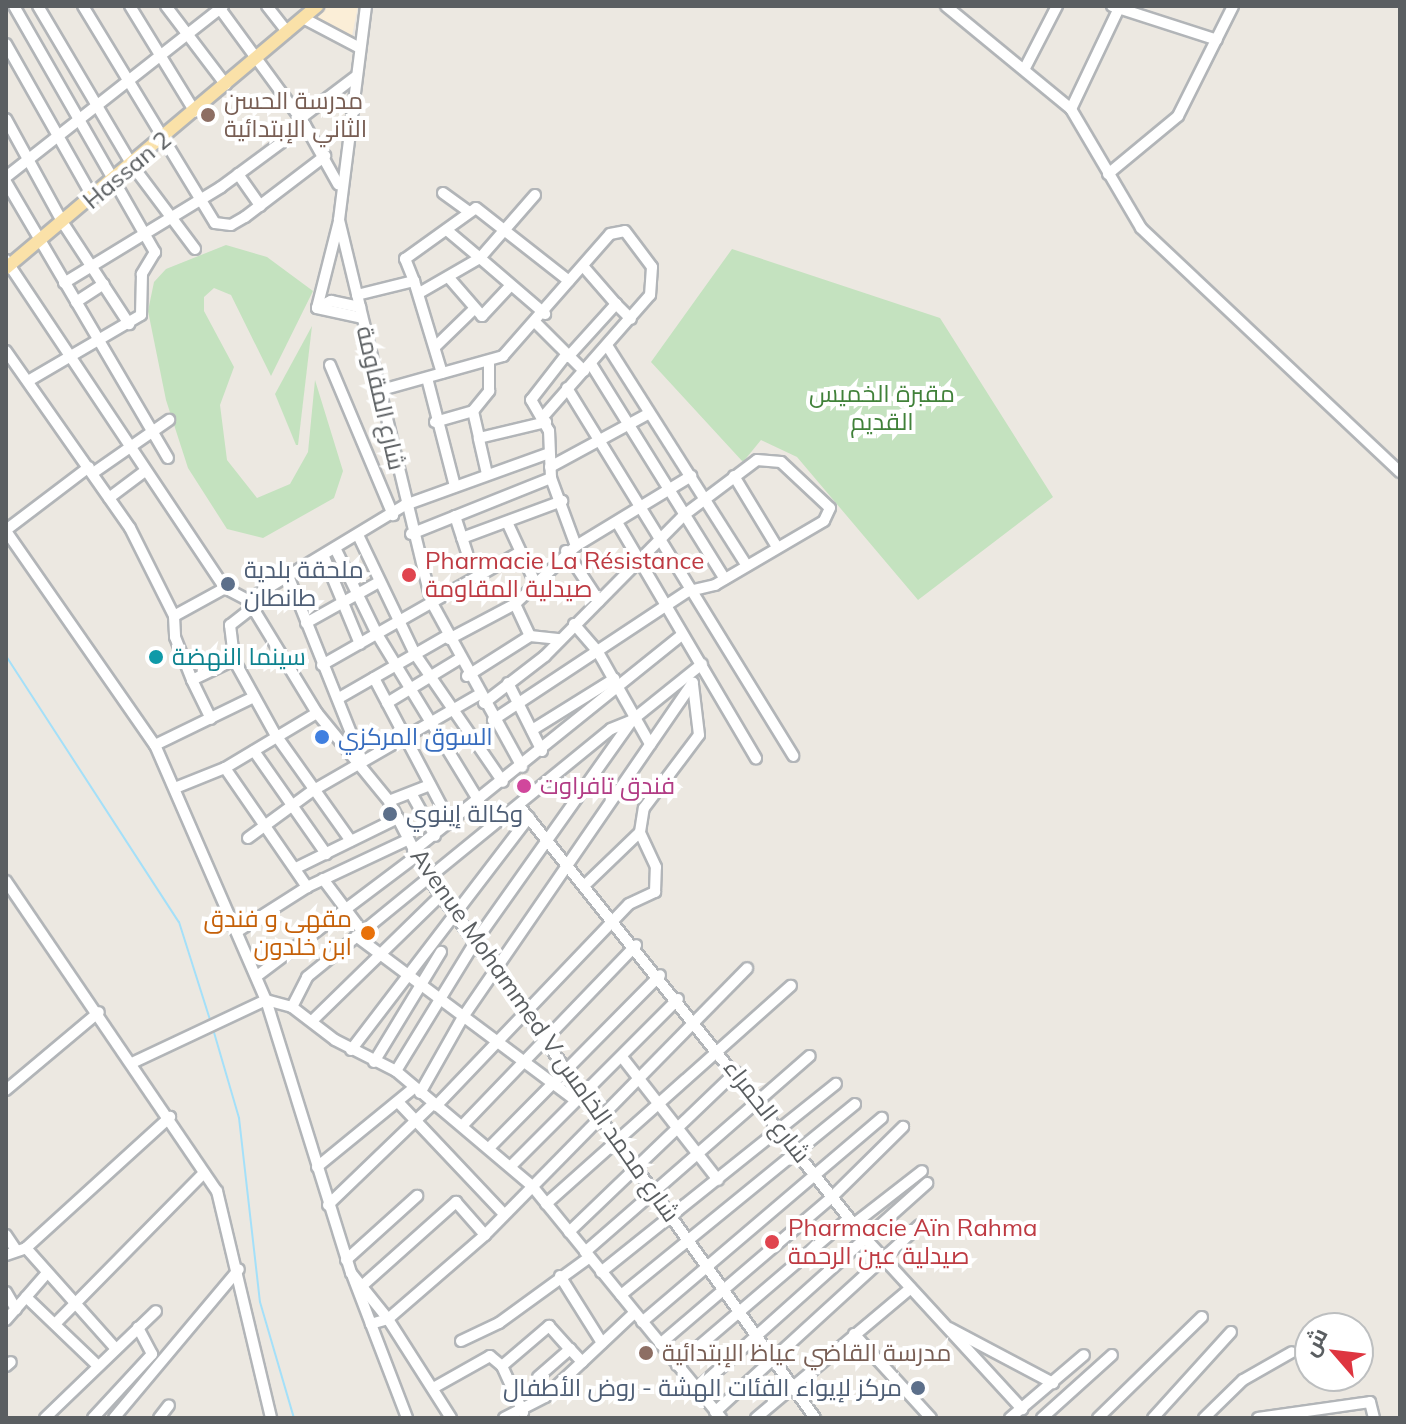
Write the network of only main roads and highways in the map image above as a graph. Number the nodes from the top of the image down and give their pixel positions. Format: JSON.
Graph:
{"nodes":[{"id":1,"x":317,"y":6,"type":"edge"},
{"id":2,"x":7,"y":264,"type":"edge"}],
"edges":[{"from":1,"to":2,"type":"main road","name":"Hassan 2"}]}
